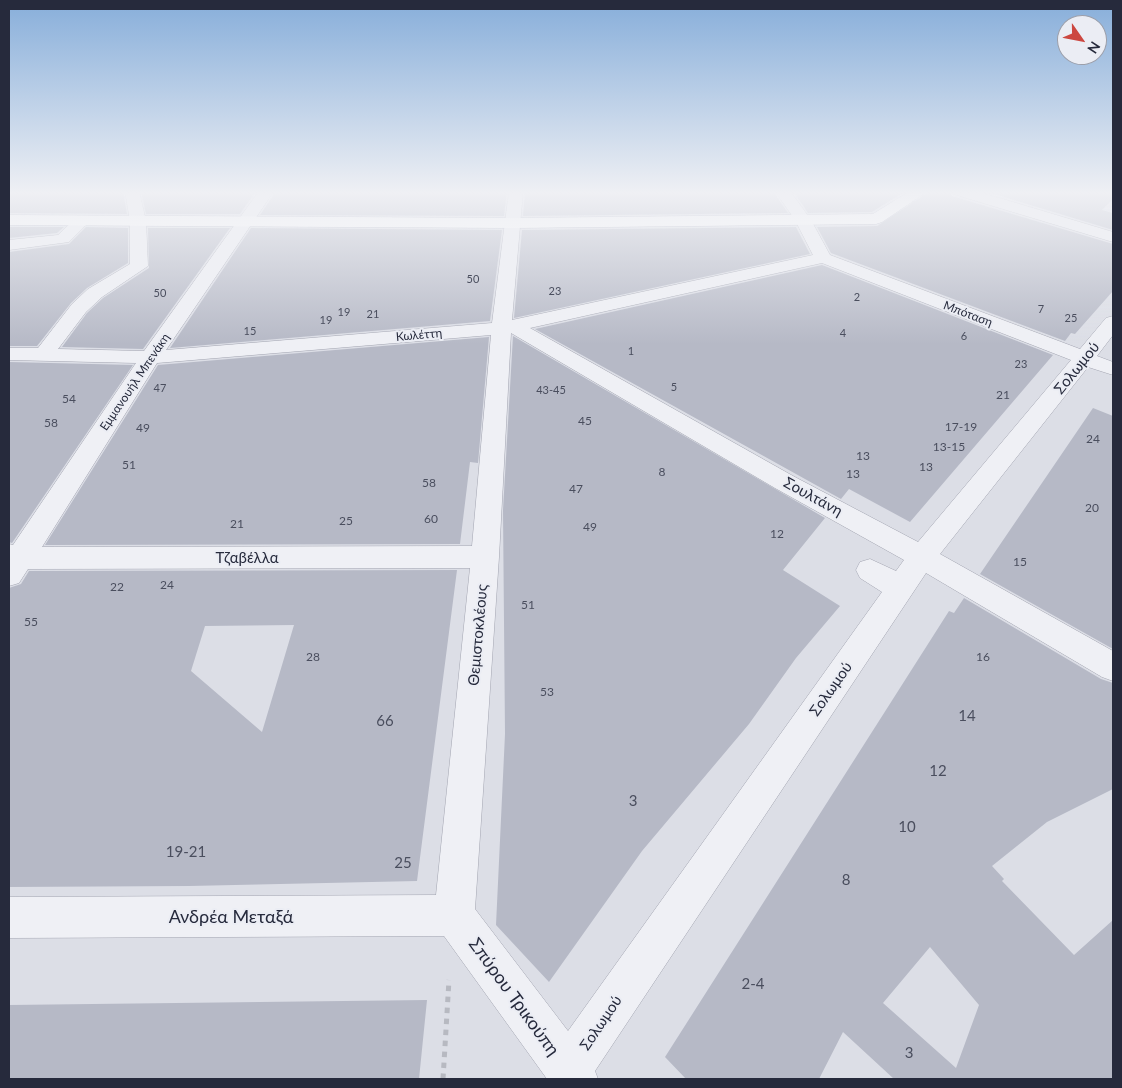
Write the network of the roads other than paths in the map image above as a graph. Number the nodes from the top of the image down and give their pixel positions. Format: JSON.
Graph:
{"nodes":[{"id":1,"x":38,"y":242,"type":"edge"},
{"id":2,"x":138,"y":242,"type":"edge"},
{"id":3,"x":233,"y":242,"type":"edge"},
{"id":4,"x":512,"y":242,"type":"edge"},
{"id":5,"x":814,"y":242,"type":"edge"},
{"id":6,"x":9,"y":245,"type":"edge"},
{"id":7,"x":823,"y":258,"type":"junction"},
{"id":8,"x":1113,"y":322,"type":"edge"},
{"id":9,"x":507,"y":327,"type":"junction"},
{"id":10,"x":9,"y":354,"type":"edge"},
{"id":11,"x":44,"y":354,"type":"junction"},
{"id":12,"x":150,"y":357,"type":"junction"},
{"id":13,"x":1084,"y":359,"type":"junction"},
{"id":14,"x":1113,"y":369,"type":"edge"},
{"id":15,"x":485,"y":557,"type":"junction"},
{"id":16,"x":922,"y":557,"type":"junction"},
{"id":17,"x":13,"y":563,"type":"edge"},
{"id":18,"x":870,"y":570,"type":"dead end"},
{"id":19,"x":900,"y":588,"type":"junction"},
{"id":20,"x":1113,"y":667,"type":"edge"},
{"id":21,"x":454,"y":915,"type":"junction"},
{"id":22,"x":9,"y":918,"type":"edge"},
{"id":23,"x":571,"y":1075,"type":"edge"}],
"edges":[{"from":1,"to":6,"type":"street"},
{"from":2,"to":11,"type":"street"},
{"from":3,"to":12,"type":"street","name":"Εμμανουήλ Μπενάκη"},
{"from":4,"to":9,"type":"street","name":"Θεμιστοκλέους"},
{"from":5,"to":7,"type":"street"},
{"from":7,"to":9,"type":"street","name":"Κωλέττη"},
{"from":7,"to":13,"type":"street","name":"Μπόταση"},
{"from":8,"to":13,"type":"street","name":"Σολωμού"},
{"from":9,"to":12,"type":"street","name":"Κωλέττη"},
{"from":9,"to":15,"type":"street","name":"Θεμιστοκλέους"},
{"from":9,"to":16,"type":"street","name":"Σουλτάνη"},
{"from":10,"to":11,"type":"street","name":"Κωλέττη"},
{"from":11,"to":12,"type":"street","name":"Κωλέττη"},
{"from":12,"to":17,"type":"street","name":"Εμμανουήλ Μπενάκη"},
{"from":13,"to":14,"type":"street","name":"Μπόταση"},
{"from":13,"to":16,"type":"street","name":"Σολωμού"},
{"from":15,"to":17,"type":"street","name":"Τζαβέλλα"},
{"from":15,"to":21,"type":"street","name":"Θεμιστοκλέους"},
{"from":16,"to":19,"type":"street","name":"Σολωμού"},
{"from":16,"to":20,"type":"street","name":"Σουλτάνη"},
{"from":18,"to":19,"type":"street"},
{"from":19,"to":23,"type":"street","name":"Σολωμού"},
{"from":21,"to":22,"type":"street","name":"Ανδρέα Μεταξά"},
{"from":21,"to":23,"type":"street","name":"Σπύρου Τρικούπη"}]}
